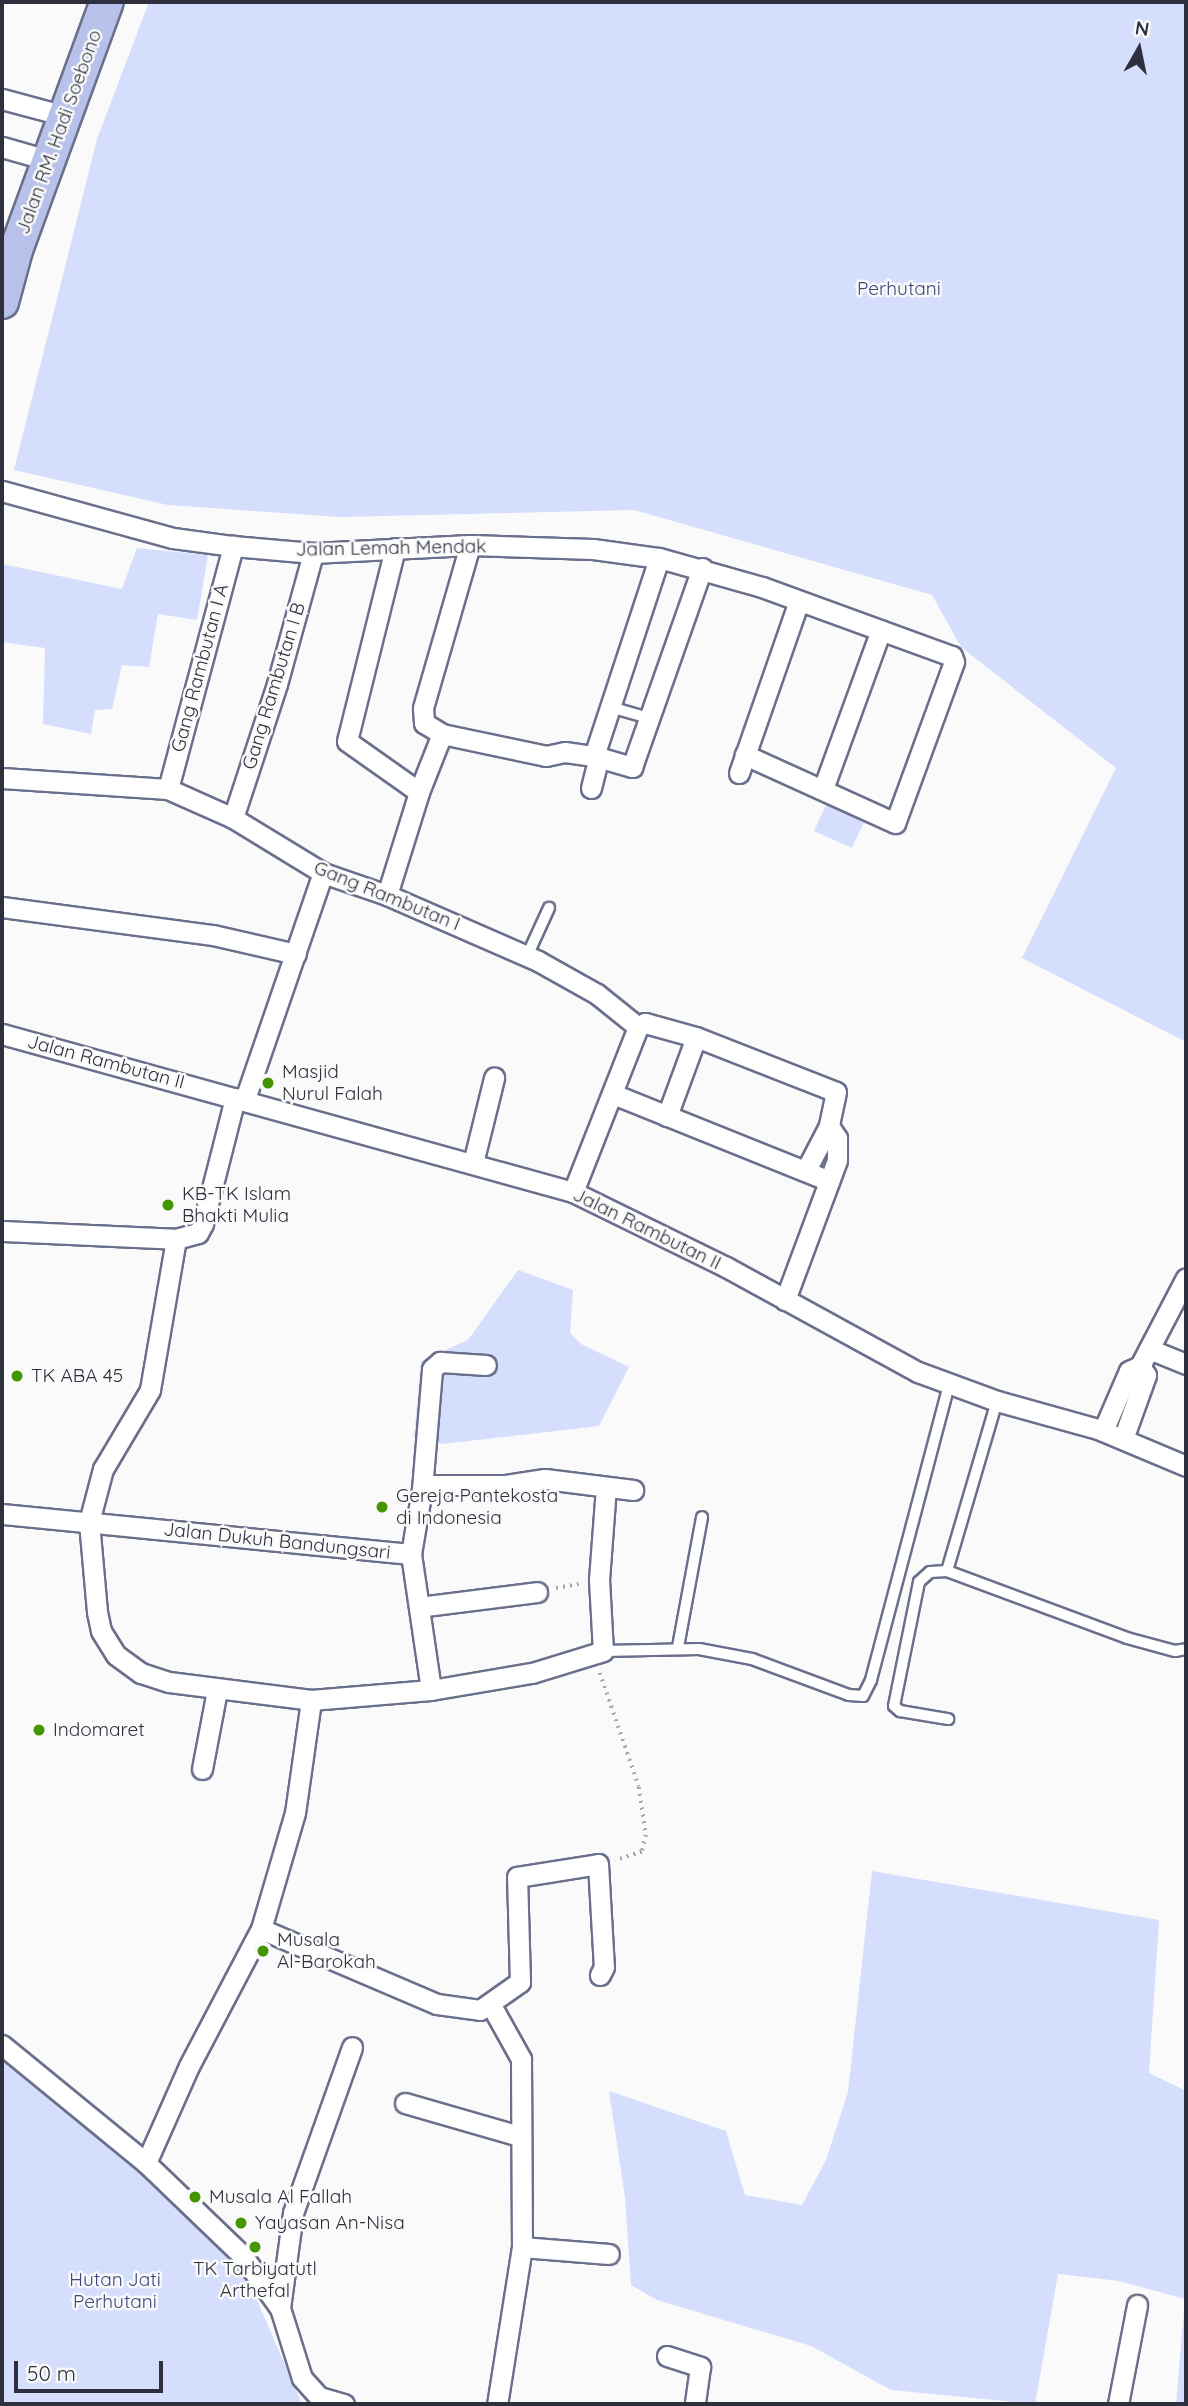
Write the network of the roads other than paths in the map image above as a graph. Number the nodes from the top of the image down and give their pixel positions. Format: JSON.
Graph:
{"nodes":[{"id":1,"x":107,"y":2,"type":"edge"},
{"id":2,"x":2,"y":99,"type":"edge"},
{"id":3,"x":65,"y":116,"type":"junction"},
{"id":4,"x":2,"y":147,"type":"edge"},
{"id":5,"x":48,"y":160,"type":"junction"},
{"id":6,"x":8,"y":255,"type":"edge"},
{"id":7,"x":2,"y":302,"type":"edge"},
{"id":8,"x":2,"y":491,"type":"edge"},
{"id":9,"x":470,"y":545,"type":"junction"},
{"id":10,"x":233,"y":546,"type":"junction"},
{"id":11,"x":395,"y":548,"type":"junction"},
{"id":12,"x":313,"y":553,"type":"junction"},
{"id":13,"x":659,"y":558,"type":"junction"},
{"id":14,"x":702,"y":568,"type":"junction"},
{"id":15,"x":799,"y":601,"type":"junction"},
{"id":16,"x":881,"y":630,"type":"junction"},
{"id":17,"x":610,"y":707,"type":"junction"},
{"id":18,"x":649,"y":718,"type":"junction"},
{"id":19,"x":442,"y":734,"type":"junction"},
{"id":20,"x":596,"y":757,"type":"junction"},
{"id":21,"x":2,"y":778,"type":"edge"},
{"id":22,"x":591,"y":788,"type":"dead end"},
{"id":23,"x":168,"y":789,"type":"junction"},
{"id":24,"x":823,"y":789,"type":"junction"},
{"id":25,"x":419,"y":792,"type":"junction"},
{"id":26,"x":233,"y":818,"type":"junction"},
{"id":27,"x":323,"y":873,"type":"junction"},
{"id":28,"x":387,"y":895,"type":"junction"},
{"id":29,"x":2,"y":907,"type":"edge"},
{"id":30,"x":549,"y":908,"type":"dead end"},
{"id":31,"x":296,"y":954,"type":"junction"},
{"id":32,"x":527,"y":956,"type":"junction"},
{"id":33,"x":638,"y":1027,"type":"junction"},
{"id":34,"x":2,"y":1034,"type":"edge"},
{"id":35,"x":696,"y":1037,"type":"junction"},
{"id":36,"x":494,"y":1078,"type":"dead end"},
{"id":37,"x":613,"y":1094,"type":"junction"},
{"id":38,"x":240,"y":1099,"type":"junction"},
{"id":39,"x":667,"y":1115,"type":"junction"},
{"id":40,"x":830,"y":1126,"type":"junction"},
{"id":41,"x":473,"y":1163,"type":"junction"},
{"id":42,"x":807,"y":1170,"type":"junction"},
{"id":43,"x":829,"y":1181,"type":"junction"},
{"id":44,"x":573,"y":1192,"type":"junction"},
{"id":45,"x":2,"y":1231,"type":"edge"},
{"id":46,"x":176,"y":1240,"type":"junction"},
{"id":47,"x":1186,"y":1278,"type":"edge"},
{"id":48,"x":785,"y":1300,"type":"junction"},
{"id":49,"x":1145,"y":1357,"type":"junction"},
{"id":50,"x":486,"y":1364,"type":"dead end"},
{"id":51,"x":1186,"y":1364,"type":"edge"},
{"id":52,"x":949,"y":1385,"type":"junction"},
{"id":53,"x":996,"y":1401,"type":"junction"},
{"id":54,"x":1103,"y":1431,"type":"junction"},
{"id":55,"x":1123,"y":1439,"type":"junction"},
{"id":56,"x":1186,"y":1466,"type":"edge"},
{"id":57,"x":606,"y":1487,"type":"junction"},
{"id":58,"x":422,"y":1489,"type":"junction"},
{"id":59,"x":632,"y":1490,"type":"dead end"},
{"id":60,"x":2,"y":1514,"type":"edge"},
{"id":61,"x":702,"y":1517,"type":"dead end"},
{"id":62,"x":89,"y":1522,"type":"junction"},
{"id":63,"x":411,"y":1555,"type":"junction"},
{"id":64,"x":947,"y":1572,"type":"junction"},
{"id":65,"x":537,"y":1592,"type":"road end"},
{"id":66,"x":419,"y":1607,"type":"junction"},
{"id":67,"x":678,"y":1647,"type":"junction"},
{"id":68,"x":1186,"y":1649,"type":"edge"},
{"id":69,"x":600,"y":1652,"type":"junction"},
{"id":70,"x":217,"y":1690,"type":"junction"},
{"id":71,"x":431,"y":1690,"type":"junction"},
{"id":72,"x":311,"y":1700,"type":"junction"},
{"id":73,"x":947,"y":1719,"type":"dead end"},
{"id":74,"x":202,"y":1769,"type":"dead end"},
{"id":75,"x":261,"y":1929,"type":"junction"},
{"id":76,"x":600,"y":1975,"type":"dead end"},
{"id":77,"x":492,"y":2005,"type":"junction"},
{"id":78,"x":2,"y":2046,"type":"edge"},
{"id":79,"x":352,"y":2047,"type":"dead end"},
{"id":80,"x":405,"y":2103,"type":"dead end"},
{"id":81,"x":519,"y":2136,"type":"junction"},
{"id":82,"x":146,"y":2163,"type":"junction"},
{"id":83,"x":522,"y":2247,"type":"junction"},
{"id":84,"x":609,"y":2254,"type":"dead end"},
{"id":85,"x":1137,"y":2305,"type":"dead end"},
{"id":86,"x":280,"y":2308,"type":"junction"},
{"id":87,"x":667,"y":2356,"type":"dead end"},
{"id":88,"x":312,"y":2399,"type":"edge"},
{"id":89,"x":344,"y":2404,"type":"edge"},
{"id":90,"x":497,"y":2404,"type":"edge"},
{"id":91,"x":695,"y":2404,"type":"edge"},
{"id":92,"x":1118,"y":2404,"type":"edge"}],
"edges":[{"from":1,"to":3,"type":"main road","name":"Jalan RM. Hadi Soebono"},
{"from":2,"to":3,"type":"street"},
{"from":3,"to":5,"type":"main road","name":"Jalan RM. Hadi Soebono"},
{"from":4,"to":5,"type":"street"},
{"from":5,"to":6,"type":"main road","name":"Jalan RM. Hadi Soebono"},
{"from":6,"to":7,"type":"main road","name":"Jalan RM. Hadi Soebono"},
{"from":8,"to":10,"type":"street","name":"Jalan Lemah Mendak"},
{"from":9,"to":11,"type":"street","name":"Jalan Lemah Mendak"},
{"from":9,"to":13,"type":"street","name":"Jalan Lemah Mendak"},
{"from":9,"to":19,"type":"street"},
{"from":10,"to":12,"type":"street","name":"Jalan Lemah Mendak"},
{"from":10,"to":23,"type":"street","name":"Gang Rambutan I A"},
{"from":11,"to":12,"type":"street","name":"Jalan Lemah Mendak"},
{"from":11,"to":25,"type":"street"},
{"from":12,"to":26,"type":"street","name":"Gang Rambutan I B"},
{"from":13,"to":14,"type":"street","name":"Jalan Lemah Mendak"},
{"from":13,"to":17,"type":"street"},
{"from":14,"to":15,"type":"street","name":"Jalan Lemah Mendak"},
{"from":14,"to":18,"type":"street"},
{"from":15,"to":16,"type":"street","name":"Jalan Lemah Mendak"},
{"from":15,"to":24,"type":"street"},
{"from":16,"to":24,"type":"street"},
{"from":16,"to":24,"type":"street","name":"Jalan Lemah Mendak"},
{"from":17,"to":18,"type":"lane"},
{"from":17,"to":20,"type":"street"},
{"from":18,"to":20,"type":"street"},
{"from":19,"to":20,"type":"street"},
{"from":19,"to":25,"type":"street"},
{"from":20,"to":22,"type":"street"},
{"from":21,"to":23,"type":"street","name":"Gang Rambutan I"},
{"from":23,"to":26,"type":"street","name":"Gang Rambutan I"},
{"from":25,"to":28,"type":"street"},
{"from":26,"to":27,"type":"street","name":"Gang Rambutan I"},
{"from":27,"to":28,"type":"street","name":"Gang Rambutan I"},
{"from":27,"to":31,"type":"street"},
{"from":28,"to":32,"type":"street","name":"Gang Rambutan I"},
{"from":29,"to":31,"type":"street"},
{"from":30,"to":32,"type":"lane"},
{"from":31,"to":38,"type":"street"},
{"from":32,"to":33,"type":"street","name":"Gang Rambutan I"},
{"from":33,"to":35,"type":"street"},
{"from":33,"to":37,"type":"street"},
{"from":34,"to":38,"type":"street","name":"Jalan Rambutan II"},
{"from":35,"to":39,"type":"street"},
{"from":35,"to":40,"type":"street"},
{"from":36,"to":41,"type":"street"},
{"from":37,"to":39,"type":"street"},
{"from":37,"to":44,"type":"street"},
{"from":38,"to":41,"type":"street","name":"Jalan Rambutan II"},
{"from":38,"to":46,"type":"street"},
{"from":39,"to":42,"type":"street"},
{"from":40,"to":42,"type":"street"},
{"from":40,"to":43,"type":"street"},
{"from":41,"to":44,"type":"street","name":"Jalan Rambutan II"},
{"from":42,"to":43,"type":"street"},
{"from":43,"to":48,"type":"street"},
{"from":44,"to":48,"type":"street","name":"Jalan Rambutan II"},
{"from":45,"to":46,"type":"street"},
{"from":46,"to":62,"type":"street"},
{"from":47,"to":49,"type":"street"},
{"from":48,"to":52,"type":"street","name":"Jalan Rambutan II"},
{"from":49,"to":51,"type":"street"},
{"from":49,"to":54,"type":"street"},
{"from":49,"to":55,"type":"street"},
{"from":50,"to":58,"type":"street"},
{"from":52,"to":53,"type":"street","name":"Jalan Rambutan II"},
{"from":52,"to":67,"type":"lane"},
{"from":53,"to":54,"type":"street","name":"Jalan Rambutan II"},
{"from":53,"to":64,"type":"lane"},
{"from":54,"to":55,"type":"street","name":"Jalan Rambutan II"},
{"from":55,"to":56,"type":"street","name":"Jalan Rambutan II"},
{"from":57,"to":58,"type":"street"},
{"from":57,"to":59,"type":"street"},
{"from":57,"to":69,"type":"street"},
{"from":58,"to":63,"type":"street"},
{"from":60,"to":62,"type":"street","name":"Jalan Dukuh Bandungsari"},
{"from":61,"to":67,"type":"lane"},
{"from":62,"to":63,"type":"street","name":"Jalan Dukuh Bandungsari"},
{"from":62,"to":70,"type":"street"},
{"from":63,"to":66,"type":"street","name":"Jalan Dukuh Bandungsari"},
{"from":64,"to":68,"type":"lane"},
{"from":64,"to":73,"type":"lane"},
{"from":65,"to":66,"type":"street"},
{"from":66,"to":71,"type":"street","name":"Jalan Dukuh Bandungsari"},
{"from":67,"to":69,"type":"lane"},
{"from":69,"to":71,"type":"street"},
{"from":70,"to":72,"type":"street"},
{"from":70,"to":74,"type":"street"},
{"from":71,"to":72,"type":"street"},
{"from":72,"to":75,"type":"street"},
{"from":75,"to":77,"type":"street"},
{"from":75,"to":82,"type":"street"},
{"from":76,"to":77,"type":"street"},
{"from":77,"to":81,"type":"street"},
{"from":78,"to":82,"type":"street"},
{"from":79,"to":86,"type":"street"},
{"from":80,"to":81,"type":"street"},
{"from":81,"to":83,"type":"street"},
{"from":82,"to":86,"type":"street"},
{"from":83,"to":84,"type":"street"},
{"from":83,"to":90,"type":"street"},
{"from":85,"to":92,"type":"street"},
{"from":86,"to":88,"type":"street"},
{"from":87,"to":91,"type":"street"},
{"from":88,"to":89,"type":"street"}]}
